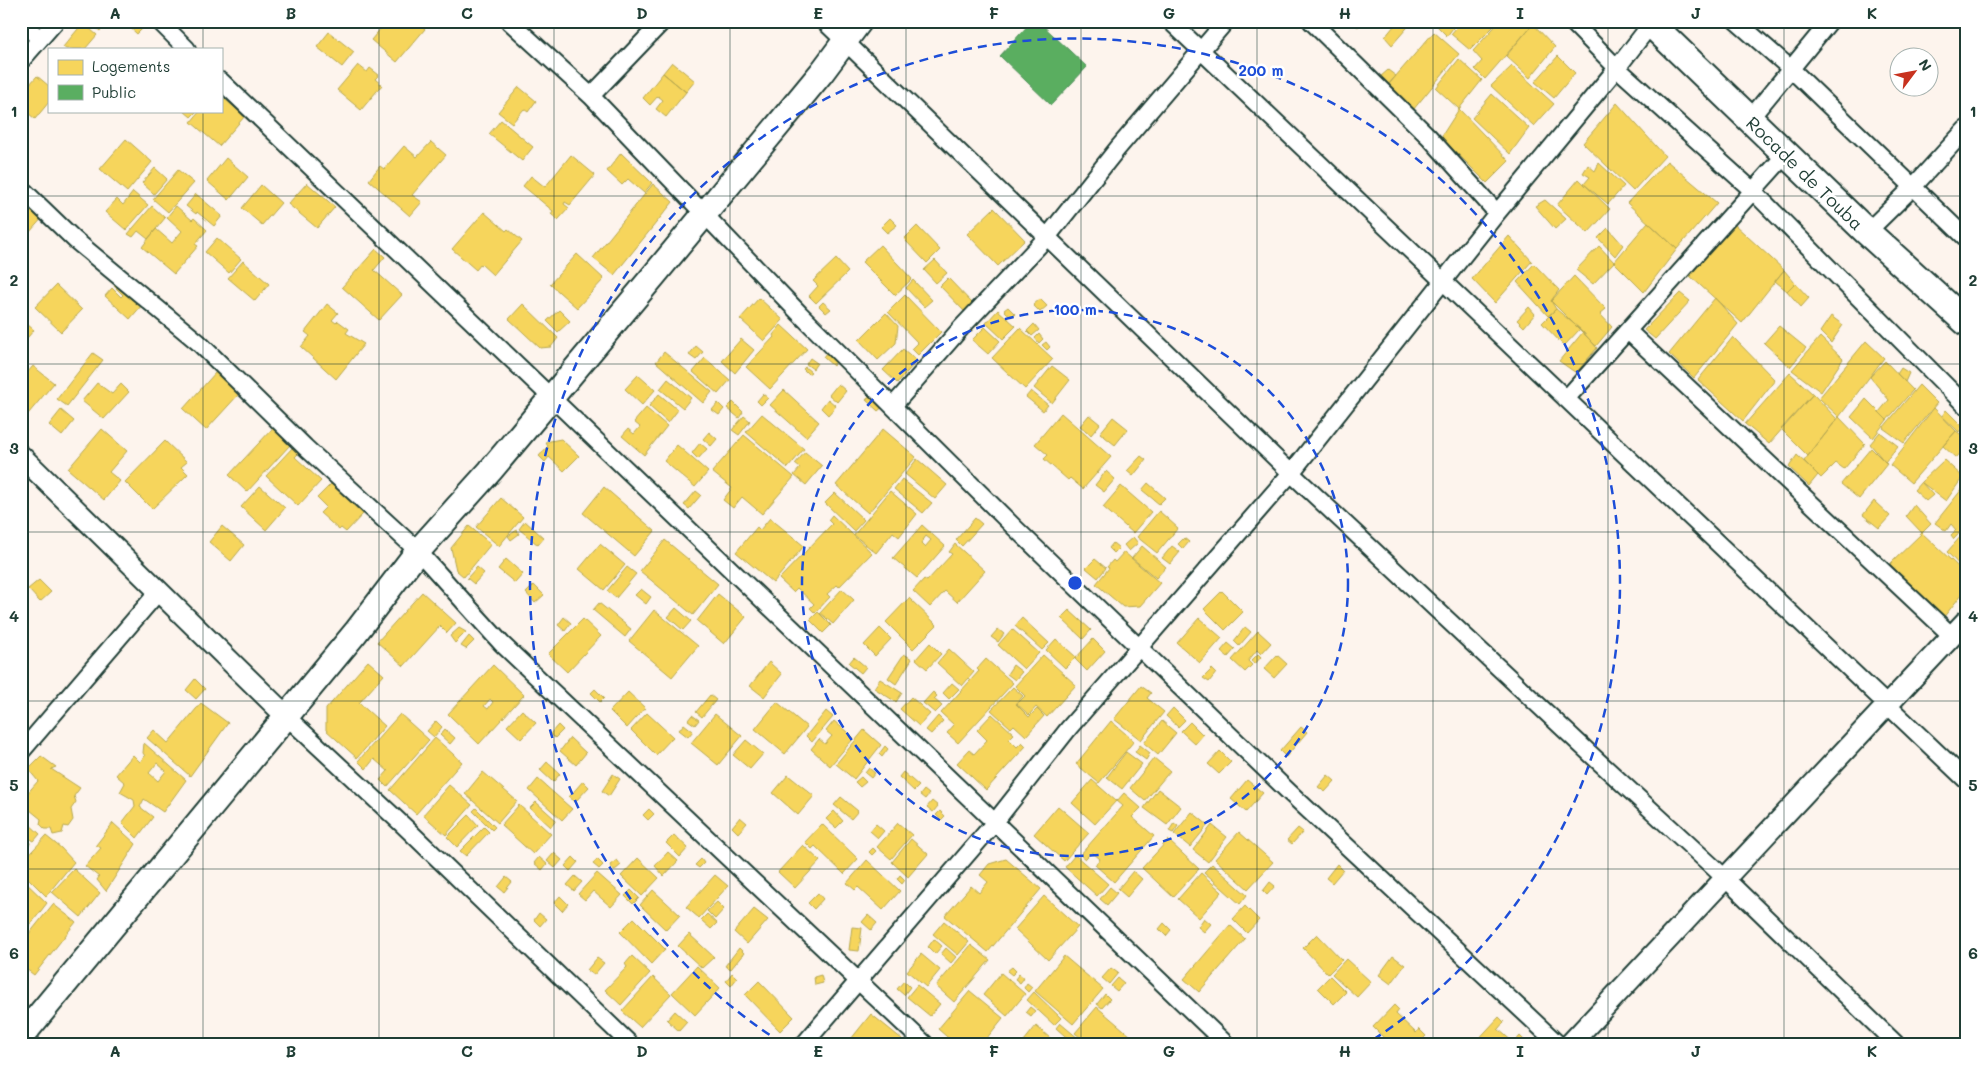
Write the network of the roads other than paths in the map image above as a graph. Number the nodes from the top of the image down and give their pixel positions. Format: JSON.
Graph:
{"nodes":[{"id":1,"x":56,"y":21,"type":"edge"},
{"id":2,"x":159,"y":21,"type":"edge"},
{"id":3,"x":509,"y":21,"type":"edge"},
{"id":4,"x":662,"y":21,"type":"edge"},
{"id":5,"x":824,"y":21,"type":"edge"},
{"id":6,"x":860,"y":21,"type":"edge"},
{"id":7,"x":1170,"y":21,"type":"edge"},
{"id":8,"x":1226,"y":21,"type":"edge"},
{"id":9,"x":1311,"y":21,"type":"edge"},
{"id":10,"x":1571,"y":21,"type":"edge"},
{"id":11,"x":1736,"y":21,"type":"edge"},
{"id":12,"x":1830,"y":21,"type":"edge"},
{"id":13,"x":21,"y":22,"type":"edge"},
{"id":14,"x":1649,"y":22,"type":"edge"},
{"id":15,"x":40,"y":39,"type":"junction"},
{"id":16,"x":844,"y":42,"type":"junction"},
{"id":17,"x":186,"y":48,"type":"edge"},
{"id":18,"x":1200,"y":50,"type":"junction"},
{"id":19,"x":21,"y":61,"type":"edge"},
{"id":20,"x":1617,"y":68,"type":"junction"},
{"id":21,"x":1791,"y":69,"type":"junction"},
{"id":22,"x":222,"y":82,"type":"edge"},
{"id":23,"x":591,"y":96,"type":"junction"},
{"id":24,"x":1749,"y":120,"type":"junction"},
{"id":25,"x":1966,"y":129,"type":"edge"},
{"id":26,"x":1786,"y":154,"type":"junction"},
{"id":27,"x":1913,"y":187,"type":"junction"},
{"id":28,"x":21,"y":188,"type":"edge"},
{"id":29,"x":1752,"y":190,"type":"junction"},
{"id":30,"x":1497,"y":213,"type":"junction"},
{"id":31,"x":704,"y":214,"type":"junction"},
{"id":32,"x":1867,"y":232,"type":"junction"},
{"id":33,"x":1048,"y":236,"type":"junction"},
{"id":34,"x":1966,"y":238,"type":"edge"},
{"id":35,"x":1443,"y":281,"type":"junction"},
{"id":36,"x":1966,"y":322,"type":"edge"},
{"id":37,"x":1628,"y":331,"type":"junction"},
{"id":38,"x":552,"y":398,"type":"junction"},
{"id":39,"x":1566,"y":399,"type":"junction"},
{"id":40,"x":893,"y":406,"type":"junction"},
{"id":41,"x":1966,"y":406,"type":"edge"},
{"id":42,"x":21,"y":456,"type":"edge"},
{"id":43,"x":1291,"y":473,"type":"junction"},
{"id":44,"x":418,"y":551,"type":"junction"},
{"id":45,"x":159,"y":591,"type":"junction"},
{"id":46,"x":1959,"y":628,"type":"edge"},
{"id":47,"x":1139,"y":648,"type":"junction"},
{"id":48,"x":1887,"y":705,"type":"junction"},
{"id":49,"x":287,"y":717,"type":"junction"},
{"id":50,"x":21,"y":752,"type":"edge"},
{"id":51,"x":1966,"y":780,"type":"edge"},
{"id":52,"x":995,"y":822,"type":"junction"},
{"id":53,"x":1725,"y":878,"type":"junction"},
{"id":54,"x":859,"y":982,"type":"junction"},
{"id":55,"x":21,"y":1037,"type":"edge"},
{"id":56,"x":630,"y":1044,"type":"edge"},
{"id":57,"x":804,"y":1044,"type":"edge"},
{"id":58,"x":925,"y":1044,"type":"edge"},
{"id":59,"x":1226,"y":1044,"type":"edge"},
{"id":60,"x":1558,"y":1044,"type":"edge"},
{"id":61,"x":1570,"y":1044,"type":"edge"},
{"id":62,"x":1896,"y":1044,"type":"edge"}],
"edges":[{"from":1,"to":15,"type":"street"},
{"from":2,"to":17,"type":"street"},
{"from":3,"to":23,"type":"street"},
{"from":4,"to":23,"type":"street"},
{"from":5,"to":16,"type":"street"},
{"from":6,"to":16,"type":"main road"},
{"from":7,"to":18,"type":"street"},
{"from":8,"to":18,"type":"street"},
{"from":9,"to":30,"type":"street"},
{"from":10,"to":20,"type":"street"},
{"from":11,"to":21,"type":"street"},
{"from":12,"to":21,"type":"street"},
{"from":13,"to":15,"type":"street"},
{"from":14,"to":20,"type":"street"},
{"from":14,"to":24,"type":"main road","name":"Rocade de Touba"},
{"from":15,"to":19,"type":"street"},
{"from":16,"to":31,"type":"main road"},
{"from":16,"to":33,"type":"street"},
{"from":18,"to":33,"type":"street"},
{"from":18,"to":35,"type":"street"},
{"from":20,"to":29,"type":"street"},
{"from":20,"to":30,"type":"street"},
{"from":21,"to":24,"type":"street"},
{"from":21,"to":27,"type":"street"},
{"from":22,"to":38,"type":"street"},
{"from":23,"to":31,"type":"street"},
{"from":24,"to":26,"type":"main road","name":"Rocade de Touba"},
{"from":25,"to":27,"type":"street"},
{"from":26,"to":29,"type":"street"},
{"from":26,"to":32,"type":"main road","name":"Rocade de Touba"},
{"from":27,"to":32,"type":"street"},
{"from":27,"to":34,"type":"street"},
{"from":28,"to":44,"type":"street"},
{"from":29,"to":37,"type":"street"},
{"from":29,"to":41,"type":"street"},
{"from":30,"to":35,"type":"street"},
{"from":31,"to":38,"type":"main road"},
{"from":31,"to":40,"type":"street"},
{"from":32,"to":36,"type":"main road","name":"Rocade de Touba"},
{"from":33,"to":40,"type":"street"},
{"from":33,"to":43,"type":"street"},
{"from":35,"to":39,"type":"street"},
{"from":35,"to":43,"type":"street"},
{"from":37,"to":39,"type":"street"},
{"from":37,"to":46,"type":"street"},
{"from":38,"to":44,"type":"main road"},
{"from":38,"to":52,"type":"street"},
{"from":39,"to":48,"type":"street"},
{"from":40,"to":47,"type":"street"},
{"from":42,"to":45,"type":"street"},
{"from":43,"to":47,"type":"street"},
{"from":43,"to":53,"type":"street"},
{"from":44,"to":49,"type":"main road"},
{"from":44,"to":54,"type":"street"},
{"from":45,"to":49,"type":"street"},
{"from":45,"to":50,"type":"street"},
{"from":46,"to":48,"type":"street"},
{"from":47,"to":52,"type":"street"},
{"from":47,"to":60,"type":"street"},
{"from":48,"to":51,"type":"street"},
{"from":48,"to":53,"type":"street"},
{"from":49,"to":55,"type":"main road"},
{"from":49,"to":56,"type":"street"},
{"from":52,"to":54,"type":"street"},
{"from":52,"to":59,"type":"street"},
{"from":53,"to":61,"type":"street"},
{"from":53,"to":62,"type":"street"},
{"from":54,"to":57,"type":"street"},
{"from":54,"to":58,"type":"street"}]}
